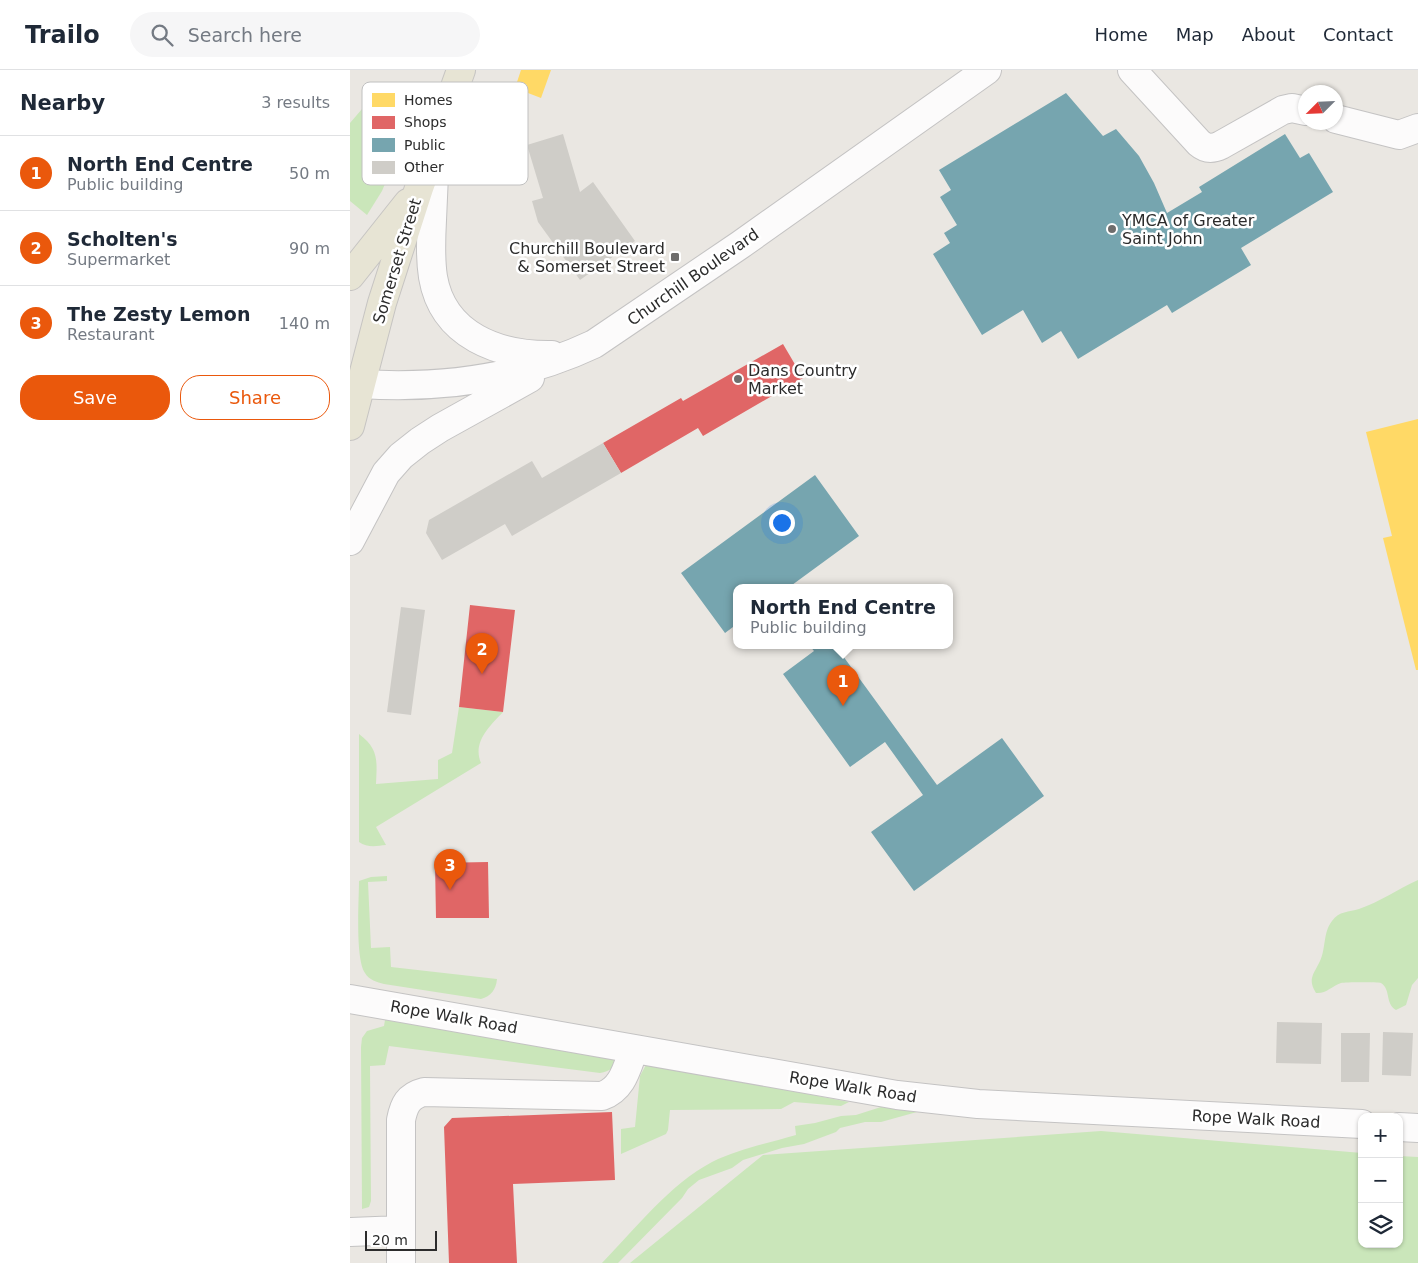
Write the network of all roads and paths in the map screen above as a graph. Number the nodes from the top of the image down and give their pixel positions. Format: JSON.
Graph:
{"nodes":[{"id":1,"x":461,"y":70,"type":"edge"},
{"id":2,"x":987,"y":70,"type":"edge"},
{"id":3,"x":1132,"y":70,"type":"edge"},
{"id":4,"x":457,"y":82,"type":"edge"},
{"id":5,"x":1298,"y":109,"type":"edge"},
{"id":6,"x":1343,"y":121,"type":"edge"},
{"id":7,"x":1418,"y":128,"type":"edge"},
{"id":8,"x":420,"y":185,"type":"edge"},
{"id":9,"x":434,"y":185,"type":"edge"},
{"id":10,"x":419,"y":188,"type":"junction"},
{"id":11,"x":350,"y":276,"type":"edge"},
{"id":12,"x":571,"y":355,"type":"junction"},
{"id":13,"x":355,"y":384,"type":"edge"},
{"id":14,"x":350,"y":426,"type":"edge"},
{"id":15,"x":350,"y":542,"type":"edge"},
{"id":16,"x":350,"y":999,"type":"edge"},
{"id":17,"x":634,"y":1049,"type":"junction"},
{"id":18,"x":1358,"y":1124,"type":"edge"},
{"id":19,"x":1403,"y":1126,"type":"edge"},
{"id":20,"x":1418,"y":1128,"type":"edge"},
{"id":21,"x":401,"y":1230,"type":"junction"},
{"id":22,"x":350,"y":1232,"type":"edge"},
{"id":23,"x":401,"y":1263,"type":"edge"}],
"edges":[{"from":1,"to":4,"type":"main road","name":"Somerset Street"},
{"from":2,"to":12,"type":"street","name":"Churchill Boulevard"},
{"from":3,"to":5,"type":"street"},
{"from":6,"to":7,"type":"street"},
{"from":8,"to":10,"type":"main road","name":"Somerset Street"},
{"from":9,"to":12,"type":"street"},
{"from":10,"to":11,"type":"main road"},
{"from":10,"to":13,"type":"main road","name":"Somerset Street"},
{"from":12,"to":13,"type":"street","name":"Churchill Boulevard"},
{"from":12,"to":15,"type":"street"},
{"from":13,"to":14,"type":"main road","name":"Somerset Street"},
{"from":16,"to":17,"type":"street","name":"Rope Walk Road"},
{"from":17,"to":18,"type":"street","name":"Rope Walk Road"},
{"from":17,"to":21,"type":"street"},
{"from":19,"to":20,"type":"street"},
{"from":21,"to":22,"type":"street"},
{"from":21,"to":23,"type":"street"}]}
